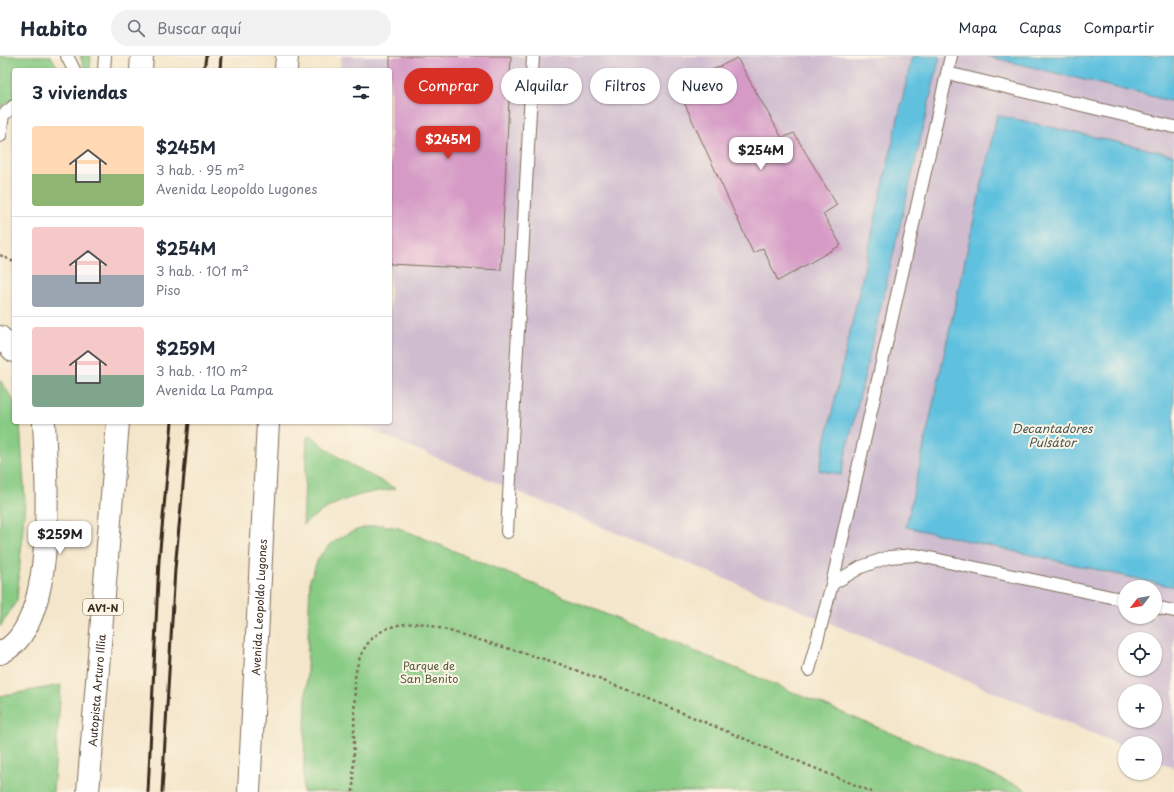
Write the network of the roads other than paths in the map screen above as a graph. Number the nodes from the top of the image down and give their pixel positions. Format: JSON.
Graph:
{"nodes":[{"id":1,"x":66,"y":56,"type":"edge"},
{"id":2,"x":105,"y":56,"type":"edge"},
{"id":3,"x":142,"y":56,"type":"edge"},
{"id":4,"x":287,"y":56,"type":"edge"},
{"id":5,"x":533,"y":56,"type":"edge"},
{"id":6,"x":951,"y":56,"type":"edge"},
{"id":7,"x":73,"y":68,"type":"edge"},
{"id":8,"x":104,"y":68,"type":"edge"},
{"id":9,"x":141,"y":68,"type":"edge"},
{"id":10,"x":286,"y":68,"type":"edge"},
{"id":11,"x":947,"y":73,"type":"junction"},
{"id":12,"x":12,"y":108,"type":"edge"},
{"id":13,"x":1174,"y":128,"type":"edge"},
{"id":14,"x":0,"y":136,"type":"edge"},
{"id":15,"x":0,"y":338,"type":"edge"},
{"id":16,"x":12,"y":349,"type":"edge"},
{"id":17,"x":44,"y":424,"type":"edge"},
{"id":18,"x":118,"y":424,"type":"edge"},
{"id":19,"x":268,"y":424,"type":"edge"},
{"id":20,"x":506,"y":532,"type":"dead end"},
{"id":21,"x":832,"y":584,"type":"junction"},
{"id":22,"x":1118,"y":598,"type":"edge"},
{"id":23,"x":1162,"y":608,"type":"edge"},
{"id":24,"x":1174,"y":611,"type":"edge"},
{"id":25,"x":0,"y":654,"type":"edge"},
{"id":26,"x":810,"y":670,"type":"dead end"},
{"id":27,"x":88,"y":792,"type":"edge"},
{"id":28,"x":249,"y":792,"type":"edge"}],
"edges":[{"from":1,"to":7,"type":"lane"},
{"from":2,"to":8,"type":"lane"},
{"from":3,"to":9,"type":"main road"},
{"from":4,"to":10,"type":"main road"},
{"from":5,"to":20,"type":"lane"},
{"from":6,"to":11,"type":"lane"},
{"from":11,"to":13,"type":"lane"},
{"from":11,"to":21,"type":"lane"},
{"from":12,"to":14,"type":"lane"},
{"from":15,"to":16,"type":"main road"},
{"from":17,"to":25,"type":"main road"},
{"from":18,"to":27,"type":"main road","name":"Autopista Arturo Illia","number":"AV1-N"},
{"from":19,"to":28,"type":"main road","name":"Avenida Leopoldo Lugones"},
{"from":21,"to":22,"type":"lane"},
{"from":21,"to":26,"type":"lane"},
{"from":23,"to":24,"type":"lane"}]}
